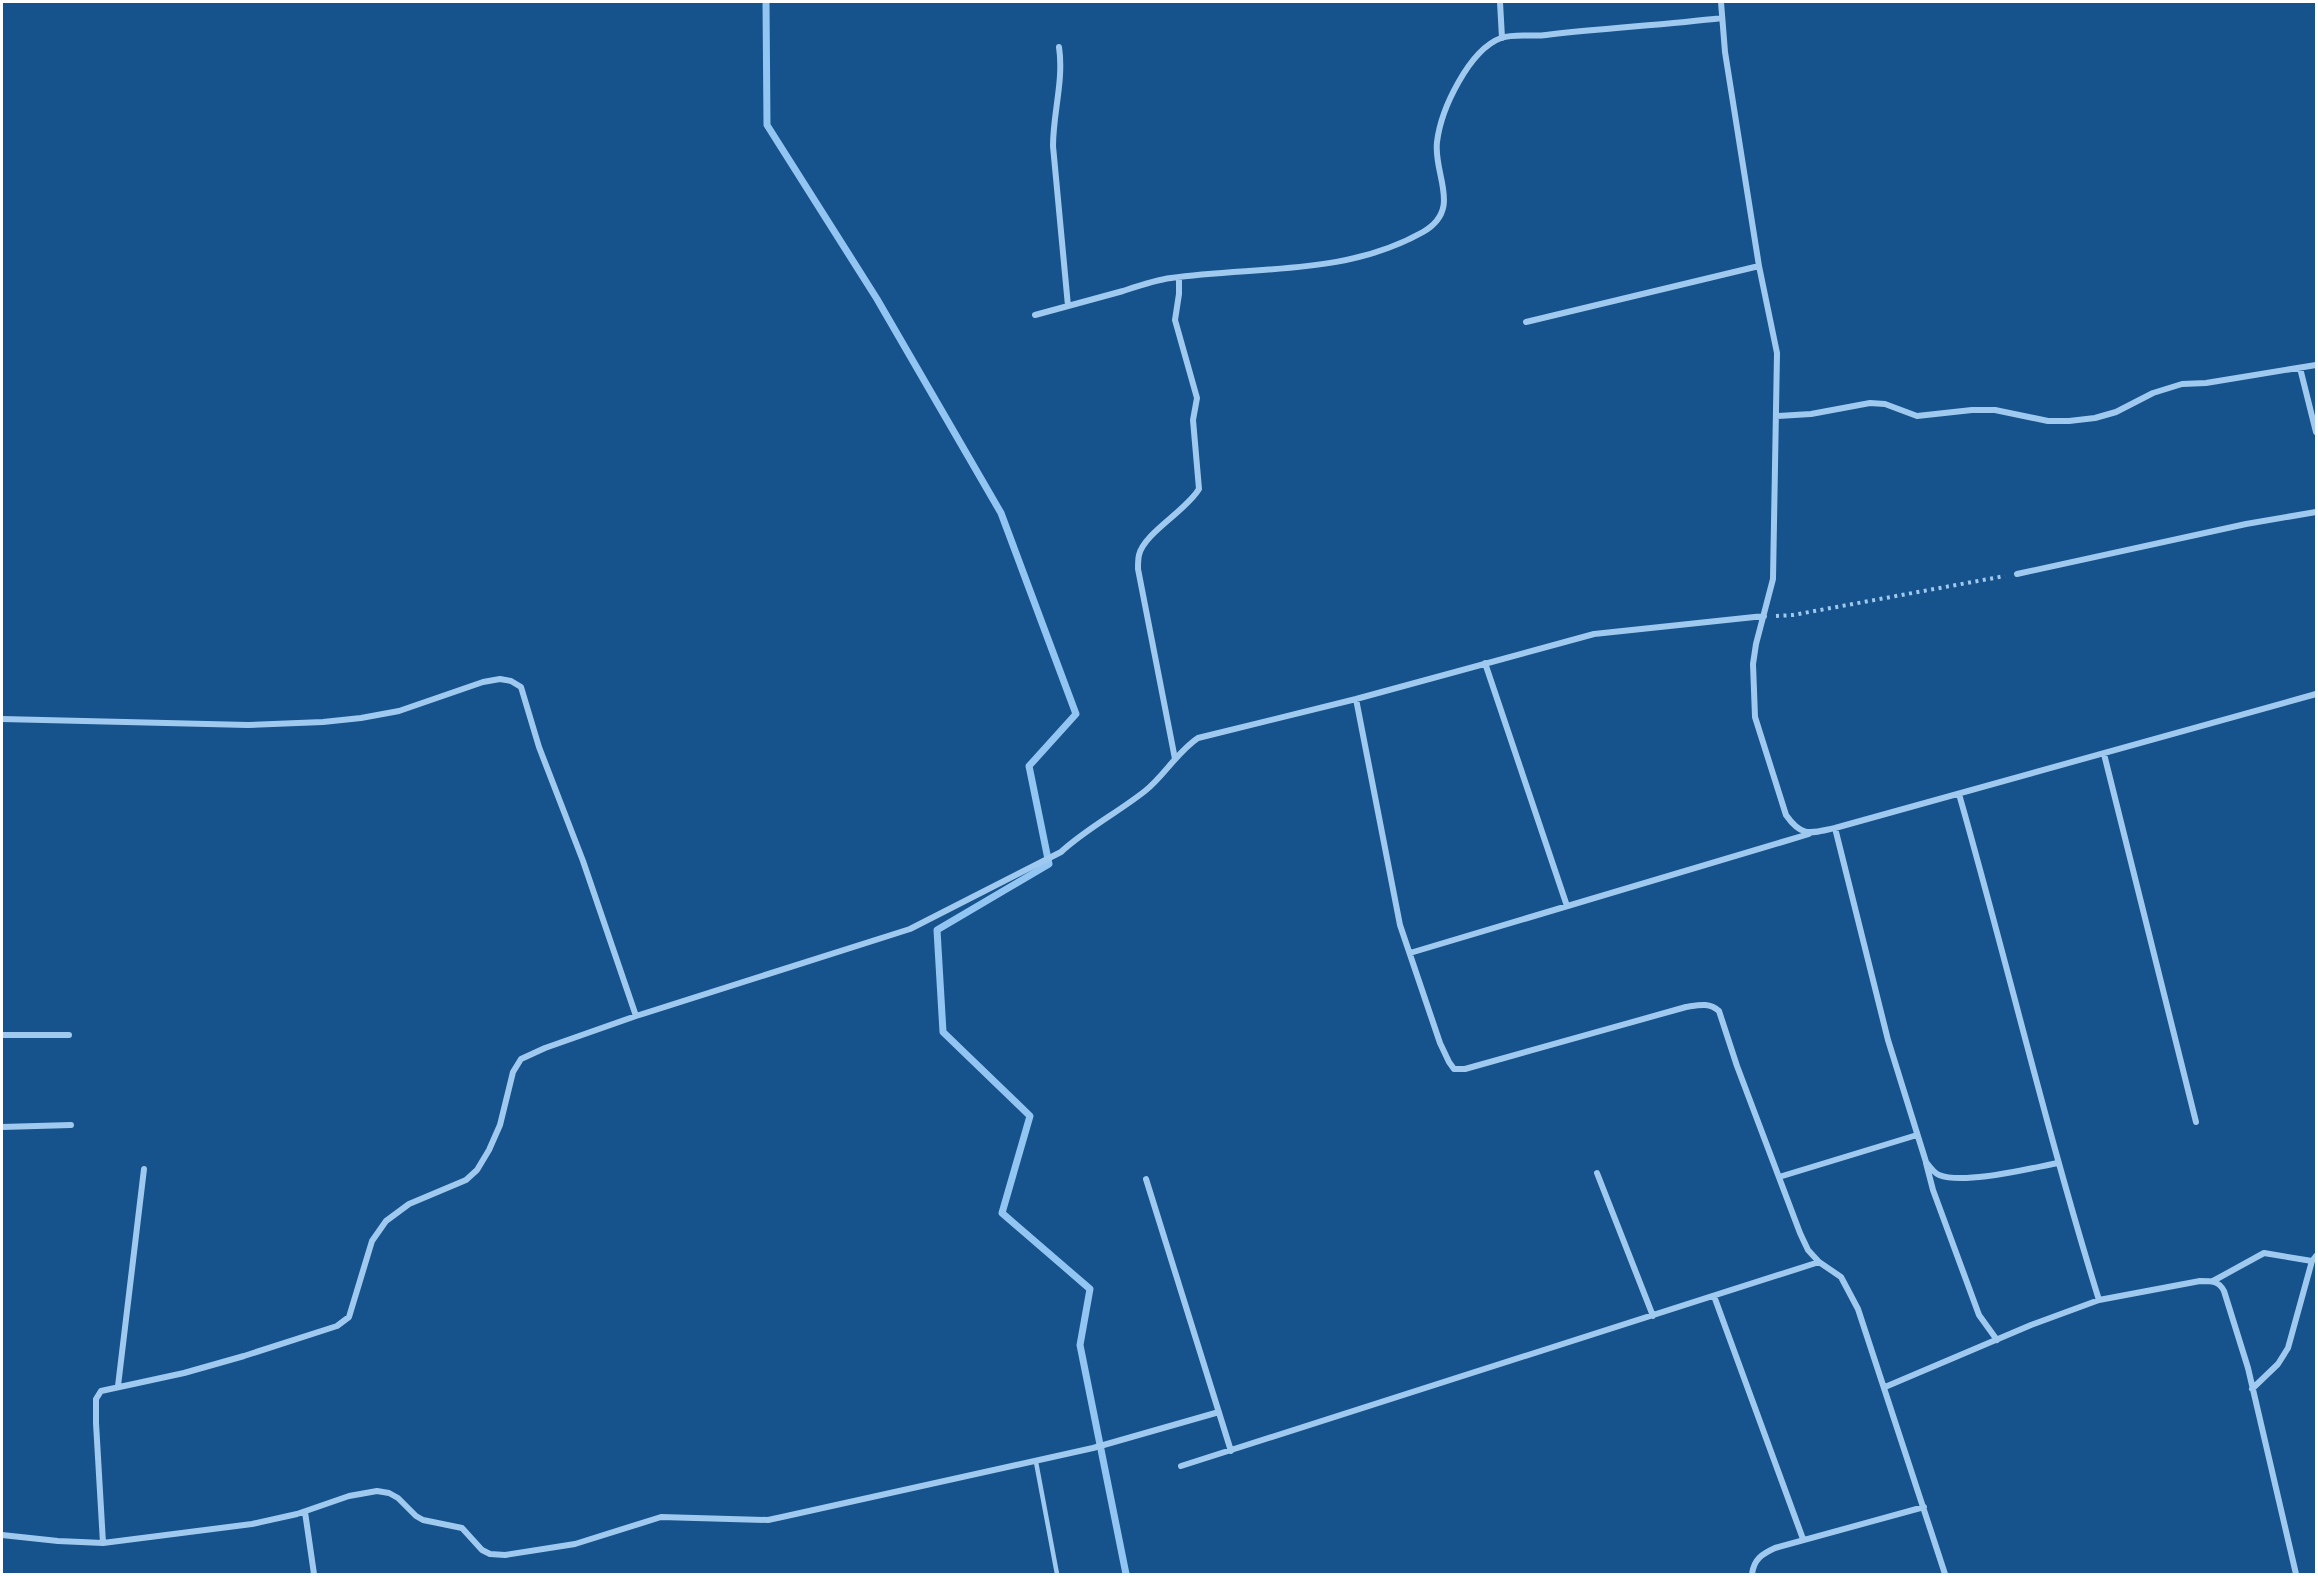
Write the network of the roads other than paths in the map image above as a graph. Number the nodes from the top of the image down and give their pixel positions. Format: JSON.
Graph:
{"nodes":[{"id":1,"x":1500,"y":2,"type":"edge"},
{"id":2,"x":1721,"y":2,"type":"edge"},
{"id":3,"x":1722,"y":18,"type":"junction"},
{"id":4,"x":1502,"y":38,"type":"junction"},
{"id":5,"x":1059,"y":47,"type":"dead end"},
{"id":6,"x":1759,"y":266,"type":"junction"},
{"id":7,"x":1179,"y":277,"type":"junction"},
{"id":8,"x":1068,"y":306,"type":"junction"},
{"id":9,"x":1035,"y":315,"type":"dead end"},
{"id":10,"x":1526,"y":322,"type":"dead end"},
{"id":11,"x":2316,"y":365,"type":"edge"},
{"id":12,"x":2300,"y":368,"type":"junction"},
{"id":13,"x":1776,"y":416,"type":"junction"},
{"id":14,"x":2316,"y":432,"type":"edge"},
{"id":15,"x":2316,"y":512,"type":"edge"},
{"id":16,"x":2017,"y":574,"type":"road end"},
{"id":17,"x":1764,"y":616,"type":"junction"},
{"id":18,"x":1485,"y":663,"type":"junction"},
{"id":19,"x":2316,"y":694,"type":"edge"},
{"id":20,"x":1356,"y":699,"type":"junction"},
{"id":21,"x":2,"y":719,"type":"edge"},
{"id":22,"x":2104,"y":754,"type":"junction"},
{"id":23,"x":1176,"y":759,"type":"junction"},
{"id":24,"x":1959,"y":794,"type":"junction"},
{"id":25,"x":1835,"y":828,"type":"junction"},
{"id":26,"x":1809,"y":834,"type":"junction"},
{"id":27,"x":1567,"y":906,"type":"junction"},
{"id":28,"x":1410,"y":953,"type":"junction"},
{"id":29,"x":636,"y":1016,"type":"junction"},
{"id":30,"x":2,"y":1035,"type":"edge"},
{"id":31,"x":69,"y":1035,"type":"dead end"},
{"id":32,"x":2196,"y":1122,"type":"dead end"},
{"id":33,"x":71,"y":1125,"type":"dead end"},
{"id":34,"x":2,"y":1127,"type":"edge"},
{"id":35,"x":1917,"y":1135,"type":"junction"},
{"id":36,"x":1926,"y":1162,"type":"junction"},
{"id":37,"x":2058,"y":1163,"type":"junction"},
{"id":38,"x":144,"y":1169,"type":"dead end"},
{"id":39,"x":1597,"y":1173,"type":"dead end"},
{"id":40,"x":1779,"y":1176,"type":"junction"},
{"id":41,"x":1146,"y":1179,"type":"dead end"},
{"id":42,"x":2314,"y":1258,"type":"edge"},
{"id":43,"x":1819,"y":1262,"type":"junction"},
{"id":44,"x":2213,"y":1281,"type":"junction"},
{"id":45,"x":1714,"y":1296,"type":"junction"},
{"id":46,"x":2099,"y":1300,"type":"junction"},
{"id":47,"x":1653,"y":1316,"type":"junction"},
{"id":48,"x":1997,"y":1340,"type":"junction"},
{"id":49,"x":118,"y":1386,"type":"junction"},
{"id":50,"x":1885,"y":1387,"type":"junction"},
{"id":51,"x":2252,"y":1389,"type":"junction"},
{"id":52,"x":1219,"y":1412,"type":"junction"},
{"id":53,"x":1231,"y":1451,"type":"junction"},
{"id":54,"x":1036,"y":1462,"type":"junction"},
{"id":55,"x":1181,"y":1466,"type":"dead end"},
{"id":56,"x":1924,"y":1507,"type":"junction"},
{"id":57,"x":305,"y":1512,"type":"junction"},
{"id":58,"x":2,"y":1535,"type":"edge"},
{"id":59,"x":1803,"y":1539,"type":"junction"},
{"id":60,"x":103,"y":1543,"type":"junction"},
{"id":61,"x":314,"y":1575,"type":"edge"},
{"id":62,"x":1057,"y":1575,"type":"edge"},
{"id":63,"x":1752,"y":1575,"type":"edge"},
{"id":64,"x":1945,"y":1575,"type":"edge"},
{"id":65,"x":2296,"y":1575,"type":"edge"}],
"edges":[{"from":1,"to":4,"type":"street"},
{"from":2,"to":3,"type":"street"},
{"from":3,"to":4,"type":"street"},
{"from":3,"to":6,"type":"street"},
{"from":4,"to":7,"type":"street"},
{"from":5,"to":8,"type":"street"},
{"from":6,"to":10,"type":"street"},
{"from":6,"to":13,"type":"street"},
{"from":7,"to":8,"type":"street"},
{"from":7,"to":23,"type":"street"},
{"from":8,"to":9,"type":"street"},
{"from":11,"to":12,"type":"street"},
{"from":12,"to":13,"type":"street"},
{"from":12,"to":14,"type":"street"},
{"from":13,"to":17,"type":"street"},
{"from":15,"to":16,"type":"street"},
{"from":17,"to":18,"type":"street"},
{"from":17,"to":26,"type":"street"},
{"from":18,"to":20,"type":"street"},
{"from":18,"to":27,"type":"street"},
{"from":19,"to":22,"type":"street"},
{"from":20,"to":23,"type":"street"},
{"from":20,"to":28,"type":"street"},
{"from":21,"to":29,"type":"street"},
{"from":22,"to":24,"type":"street"},
{"from":22,"to":32,"type":"street"},
{"from":23,"to":29,"type":"street"},
{"from":24,"to":25,"type":"street"},
{"from":24,"to":37,"type":"street"},
{"from":25,"to":26,"type":"street"},
{"from":25,"to":35,"type":"street"},
{"from":26,"to":27,"type":"street"},
{"from":27,"to":28,"type":"street"},
{"from":28,"to":40,"type":"street"},
{"from":29,"to":49,"type":"street"},
{"from":30,"to":31,"type":"street"},
{"from":33,"to":34,"type":"street"},
{"from":35,"to":36,"type":"street"},
{"from":35,"to":40,"type":"street"},
{"from":36,"to":37,"type":"street"},
{"from":36,"to":48,"type":"street"},
{"from":37,"to":46,"type":"street"},
{"from":38,"to":49,"type":"street"},
{"from":39,"to":47,"type":"street"},
{"from":40,"to":43,"type":"street"},
{"from":41,"to":52,"type":"street"},
{"from":42,"to":44,"type":"street"},
{"from":42,"to":51,"type":"street"},
{"from":43,"to":45,"type":"street"},
{"from":43,"to":50,"type":"street"},
{"from":44,"to":46,"type":"street"},
{"from":44,"to":51,"type":"street"},
{"from":45,"to":47,"type":"street"},
{"from":45,"to":59,"type":"street"},
{"from":46,"to":48,"type":"street"},
{"from":47,"to":53,"type":"street"},
{"from":48,"to":50,"type":"street"},
{"from":49,"to":60,"type":"street"},
{"from":50,"to":56,"type":"street"},
{"from":51,"to":65,"type":"street"},
{"from":52,"to":53,"type":"street"},
{"from":52,"to":54,"type":"street"},
{"from":53,"to":55,"type":"street"},
{"from":54,"to":57,"type":"street"},
{"from":54,"to":62,"type":"lane"},
{"from":56,"to":59,"type":"street"},
{"from":56,"to":64,"type":"street"},
{"from":57,"to":60,"type":"street"},
{"from":57,"to":61,"type":"street"},
{"from":58,"to":60,"type":"street"},
{"from":59,"to":63,"type":"street"}]}
